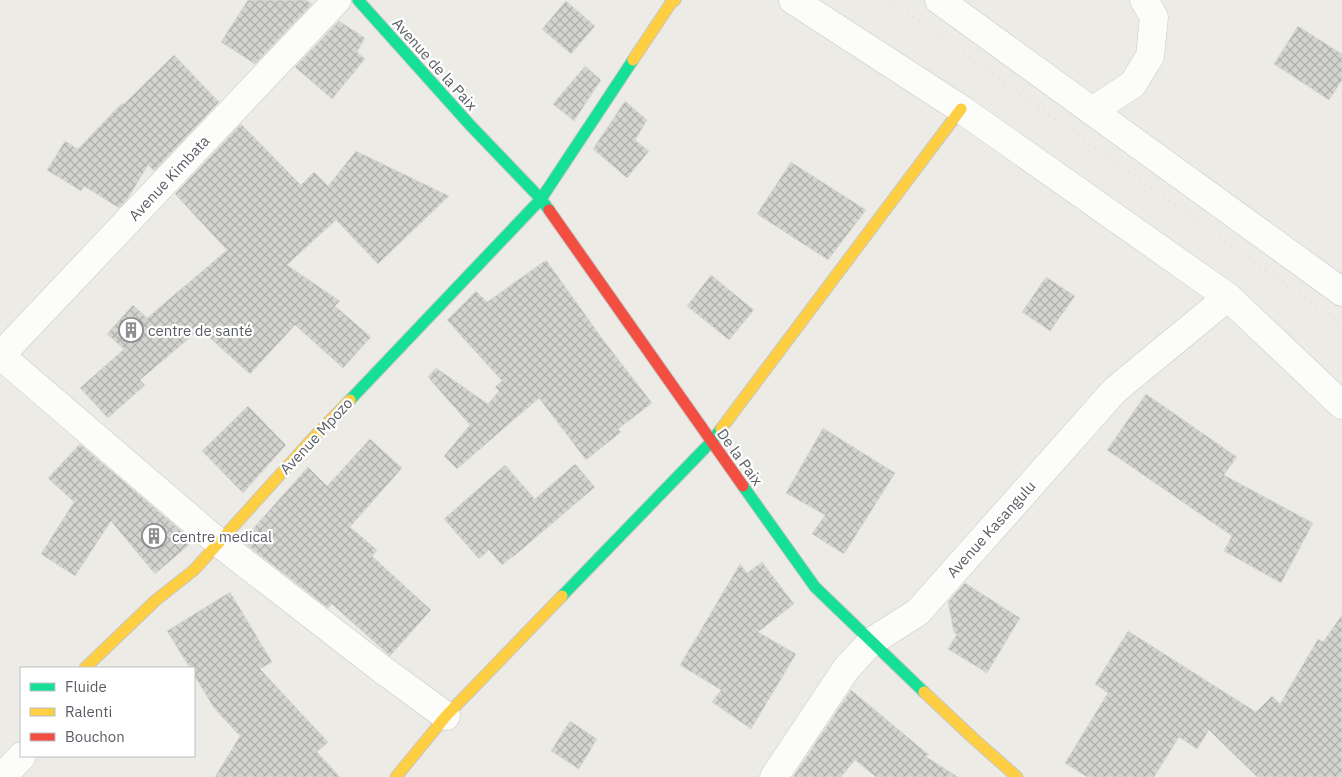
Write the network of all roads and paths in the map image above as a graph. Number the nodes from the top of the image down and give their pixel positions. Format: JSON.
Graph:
{"nodes":[{"id":1,"x":338,"y":0,"type":"edge"},
{"id":2,"x":358,"y":0,"type":"edge"},
{"id":3,"x":675,"y":0,"type":"edge"},
{"id":4,"x":793,"y":0,"type":"edge"},
{"id":5,"x":939,"y":0,"type":"edge"},
{"id":6,"x":1144,"y":0,"type":"edge"},
{"id":7,"x":961,"y":109,"type":"junction"},
{"id":8,"x":1092,"y":111,"type":"junction"},
{"id":9,"x":470,"y":126,"type":"joint"},
{"id":10,"x":541,"y":199,"type":"junction"},
{"id":11,"x":1342,"y":292,"type":"edge"},
{"id":12,"x":1228,"y":297,"type":"junction"},
{"id":13,"x":0,"y":355,"type":"edge"},
{"id":14,"x":1342,"y":405,"type":"edge"},
{"id":15,"x":711,"y":442,"type":"junction"},
{"id":16,"x":219,"y":543,"type":"junction"},
{"id":17,"x":871,"y":642,"type":"junction"},
{"id":18,"x":87,"y":667,"type":"edge"},
{"id":19,"x":446,"y":716,"type":"junction"},
{"id":20,"x":21,"y":757,"type":"edge"},
{"id":21,"x":2,"y":777,"type":"edge"},
{"id":22,"x":396,"y":777,"type":"edge"},
{"id":23,"x":774,"y":777,"type":"edge"},
{"id":24,"x":1017,"y":777,"type":"edge"}],
"edges":[{"from":1,"to":13,"type":"street","name":"Avenue Kimbata"},
{"from":2,"to":9,"type":"street","name":"Avenue de la Paix"},
{"from":3,"to":10,"type":"street","name":"Avenue Mpozo"},
{"from":4,"to":7,"type":"street"},
{"from":5,"to":8,"type":"street"},
{"from":6,"to":8,"type":"street"},
{"from":7,"to":12,"type":"street"},
{"from":7,"to":15,"type":"street"},
{"from":8,"to":11,"type":"street"},
{"from":9,"to":10,"type":"street","name":"De la Paix"},
{"from":10,"to":15,"type":"street","name":"De la Paix"},
{"from":10,"to":16,"type":"street","name":"Avenue Mpozo"},
{"from":12,"to":14,"type":"street"},
{"from":12,"to":17,"type":"street","name":"Avenue Kasangulu"},
{"from":13,"to":16,"type":"street"},
{"from":15,"to":17,"type":"street","name":"De la Paix"},
{"from":15,"to":19,"type":"street"},
{"from":16,"to":18,"type":"street","name":"Avenue Mpozo"},
{"from":16,"to":19,"type":"street"},
{"from":17,"to":23,"type":"street","name":"Avenue Kasangulu"},
{"from":17,"to":24,"type":"street","name":"De la Paix"},
{"from":19,"to":22,"type":"street"},
{"from":20,"to":21,"type":"street"}]}
